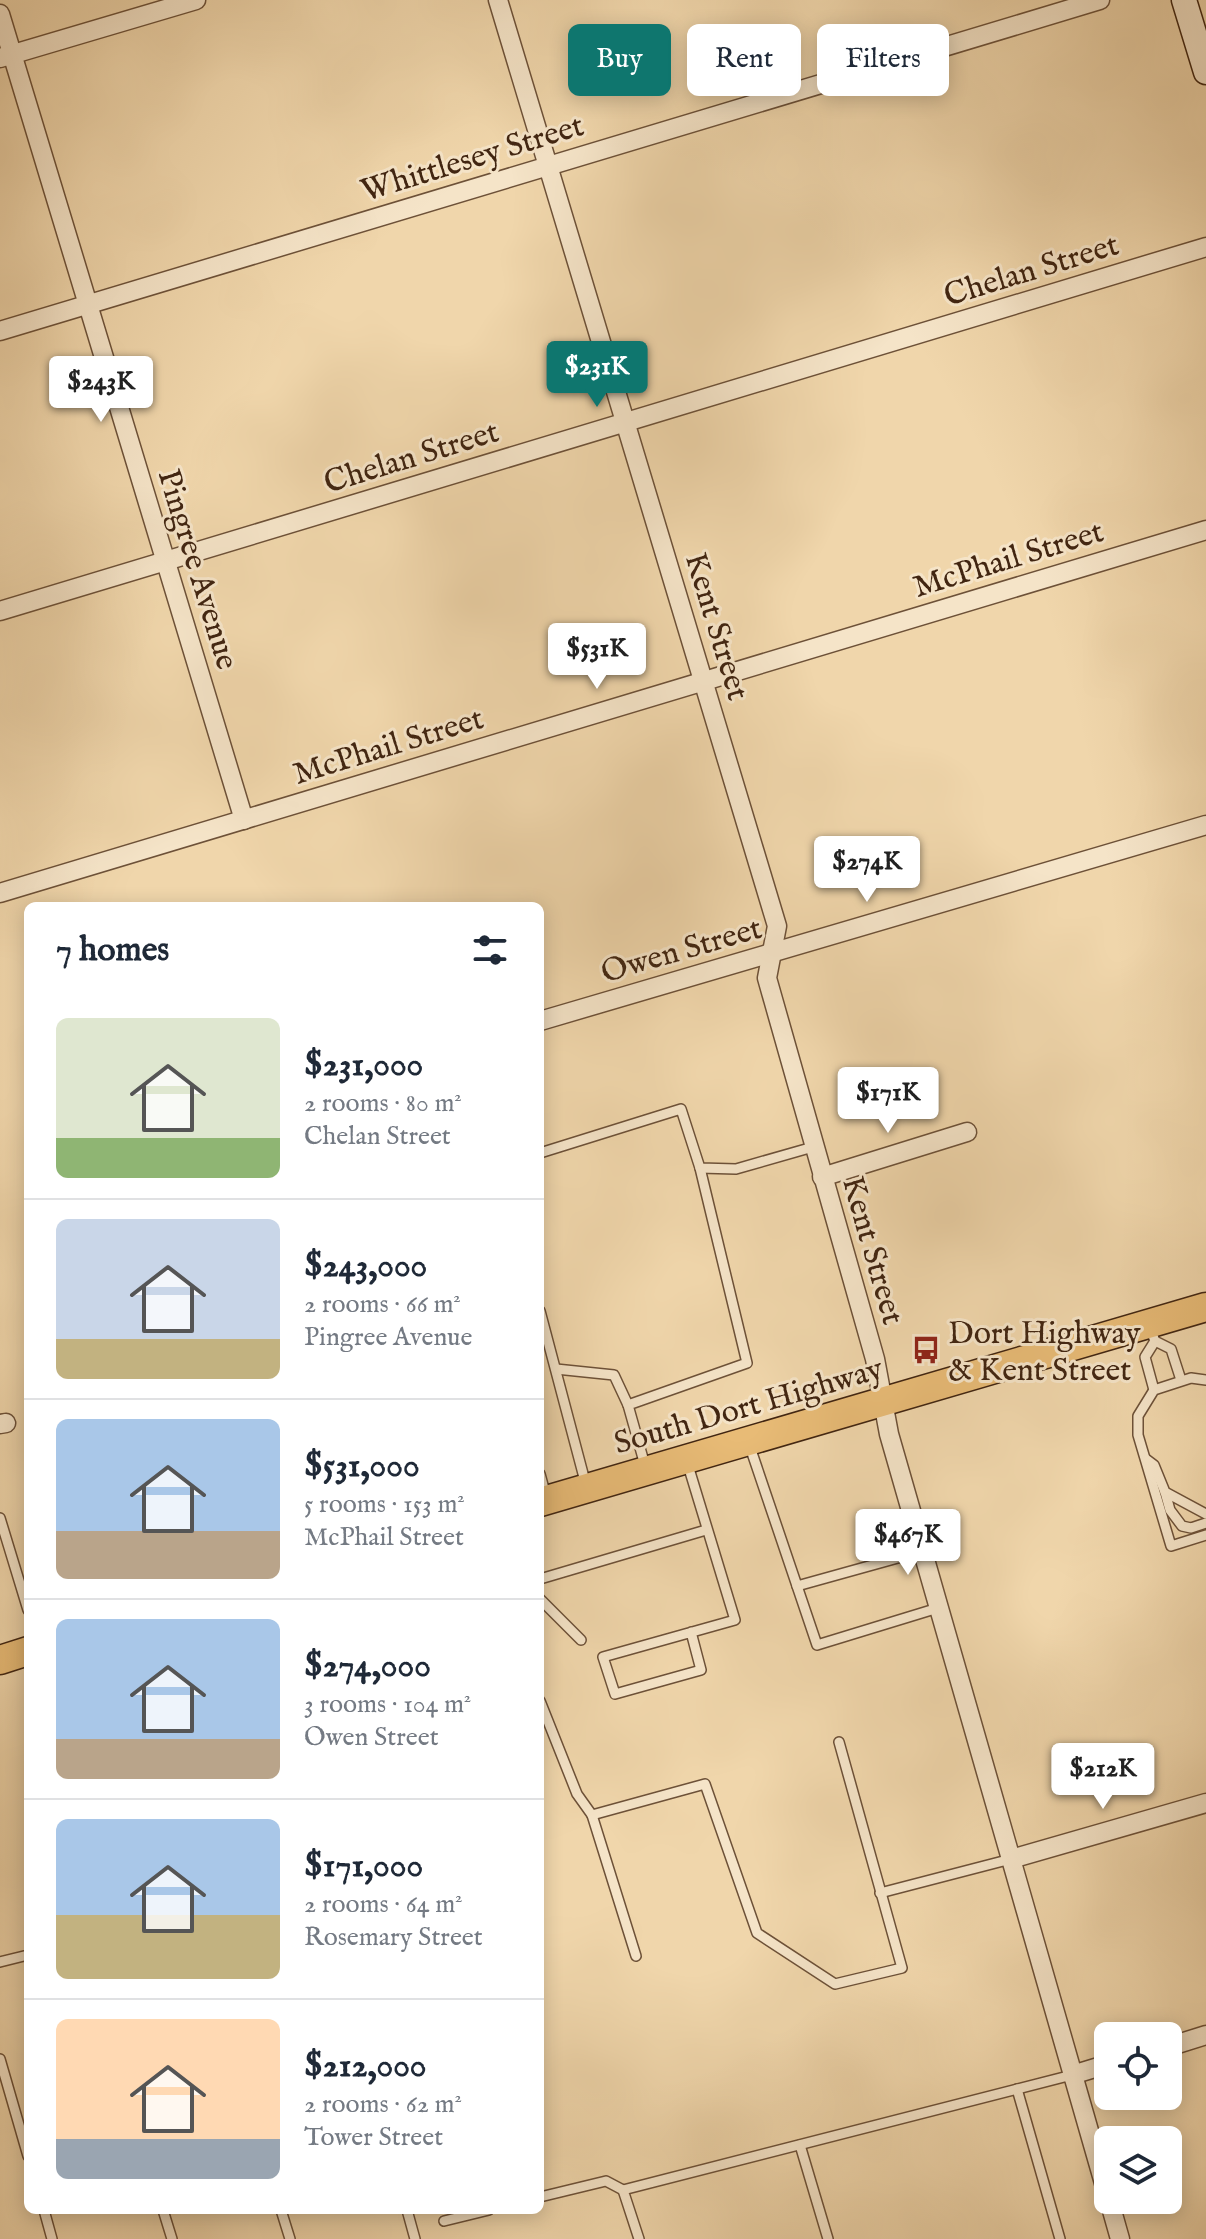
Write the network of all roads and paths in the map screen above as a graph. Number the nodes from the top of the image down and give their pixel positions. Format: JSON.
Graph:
{"nodes":[{"id":1,"x":196,"y":0,"type":"edge"},
{"id":2,"x":498,"y":0,"type":"edge"},
{"id":3,"x":1100,"y":0,"type":"edge"},
{"id":4,"x":1184,"y":0,"type":"edge"},
{"id":5,"x":0,"y":14,"type":"edge"},
{"id":6,"x":6,"y":57,"type":"edge"},
{"id":7,"x":1206,"y":72,"type":"edge"},
{"id":8,"x":548,"y":166,"type":"junction"},
{"id":9,"x":1206,"y":247,"type":"edge"},
{"id":10,"x":86,"y":305,"type":"junction"},
{"id":11,"x":0,"y":331,"type":"edge"},
{"id":12,"x":626,"y":423,"type":"junction"},
{"id":13,"x":1206,"y":530,"type":"edge"},
{"id":14,"x":166,"y":561,"type":"junction"},
{"id":15,"x":0,"y":611,"type":"edge"},
{"id":16,"x":704,"y":681,"type":"junction"},
{"id":17,"x":244,"y":820,"type":"junction"},
{"id":18,"x":1206,"y":825,"type":"edge"},
{"id":19,"x":0,"y":893,"type":"edge"},
{"id":20,"x":773,"y":953,"type":"junction"},
{"id":21,"x":544,"y":1020,"type":"edge"},
{"id":22,"x":967,"y":1132,"type":"dead end"},
{"id":23,"x":813,"y":1147,"type":"junction"},
{"id":24,"x":544,"y":1152,"type":"edge"},
{"id":25,"x":700,"y":1168,"type":"junction"},
{"id":26,"x":822,"y":1177,"type":"junction"},
{"id":27,"x":1206,"y":1307,"type":"edge"},
{"id":28,"x":544,"y":1326,"type":"edge"},
{"id":29,"x":1152,"y":1333,"type":"junction"},
{"id":30,"x":556,"y":1369,"type":"junction"},
{"id":31,"x":1181,"y":1380,"type":"junction"},
{"id":32,"x":1206,"y":1380,"type":"edge"},
{"id":33,"x":1154,"y":1390,"type":"junction"},
{"id":34,"x":882,"y":1402,"type":"junction"},
{"id":35,"x":628,"y":1405,"type":"junction"},
{"id":36,"x":748,"y":1441,"type":"junction"},
{"id":37,"x":686,"y":1459,"type":"junction"},
{"id":38,"x":1146,"y":1459,"type":"junction"},
{"id":39,"x":646,"y":1471,"type":"junction"},
{"id":40,"x":587,"y":1488,"type":"junction"},
{"id":41,"x":544,"y":1492,"type":"edge"},
{"id":42,"x":1165,"y":1492,"type":"junction"},
{"id":43,"x":1206,"y":1514,"type":"edge"},
{"id":44,"x":0,"y":1518,"type":"edge"},
{"id":45,"x":1206,"y":1523,"type":"edge"},
{"id":46,"x":706,"y":1530,"type":"junction"},
{"id":47,"x":1206,"y":1535,"type":"edge"},
{"id":48,"x":923,"y":1551,"type":"junction"},
{"id":49,"x":544,"y":1578,"type":"edge"},
{"id":50,"x":797,"y":1586,"type":"junction"},
{"id":51,"x":24,"y":1597,"type":"edge"},
{"id":52,"x":544,"y":1603,"type":"edge"},
{"id":53,"x":938,"y":1608,"type":"junction"},
{"id":54,"x":691,"y":1632,"type":"junction"},
{"id":55,"x":581,"y":1640,"type":"dead end"},
{"id":56,"x":24,"y":1652,"type":"edge"},
{"id":57,"x":0,"y":1660,"type":"edge"},
{"id":58,"x":544,"y":1711,"type":"edge"},
{"id":59,"x":839,"y":1742,"type":"dead end"},
{"id":60,"x":1206,"y":1803,"type":"edge"},
{"id":61,"x":592,"y":1815,"type":"junction"},
{"id":62,"x":1011,"y":1859,"type":"junction"},
{"id":63,"x":880,"y":1893,"type":"junction"},
{"id":64,"x":24,"y":1956,"type":"edge"},
{"id":65,"x":636,"y":1956,"type":"dead end"},
{"id":66,"x":0,"y":1962,"type":"edge"},
{"id":67,"x":1206,"y":2035,"type":"edge"},
{"id":68,"x":1182,"y":2043,"type":"edge"},
{"id":69,"x":0,"y":2059,"type":"edge"},
{"id":70,"x":1094,"y":2068,"type":"edge"},
{"id":71,"x":1072,"y":2075,"type":"junction"},
{"id":72,"x":1017,"y":2089,"type":"junction"},
{"id":73,"x":24,"y":2142,"type":"edge"},
{"id":74,"x":800,"y":2145,"type":"junction"},
{"id":75,"x":1094,"y":2150,"type":"edge"},
{"id":76,"x":623,"y":2190,"type":"junction"},
{"id":77,"x":544,"y":2196,"type":"edge"},
{"id":78,"x":45,"y":2214,"type":"edge"},
{"id":79,"x":164,"y":2214,"type":"edge"},
{"id":80,"x":282,"y":2214,"type":"edge"},
{"id":81,"x":408,"y":2214,"type":"edge"},
{"id":82,"x":473,"y":2214,"type":"edge"},
{"id":83,"x":1113,"y":2214,"type":"edge"},
{"id":84,"x":444,"y":2221,"type":"dead end"},
{"id":85,"x":52,"y":2239,"type":"edge"},
{"id":86,"x":172,"y":2239,"type":"edge"},
{"id":87,"x":290,"y":2239,"type":"edge"},
{"id":88,"x":415,"y":2239,"type":"edge"},
{"id":89,"x":639,"y":2239,"type":"edge"},
{"id":90,"x":828,"y":2239,"type":"edge"},
{"id":91,"x":1060,"y":2239,"type":"edge"},
{"id":92,"x":1120,"y":2239,"type":"edge"}],
"edges":[{"from":1,"to":6,"type":"street"},
{"from":2,"to":8,"type":"street","name":"Kent Street"},
{"from":3,"to":8,"type":"street","name":"Whittlesey Street"},
{"from":4,"to":7,"type":"main road"},
{"from":5,"to":6,"type":"street","name":"Pingree Avenue"},
{"from":6,"to":10,"type":"street","name":"Pingree Avenue"},
{"from":8,"to":10,"type":"street","name":"Whittlesey Street"},
{"from":8,"to":12,"type":"street","name":"Kent Street"},
{"from":9,"to":12,"type":"street","name":"Chelan Street"},
{"from":10,"to":11,"type":"street","name":"Whittlesey Street"},
{"from":10,"to":14,"type":"street","name":"Pingree Avenue"},
{"from":12,"to":14,"type":"street","name":"Chelan Street"},
{"from":12,"to":16,"type":"street","name":"Kent Street"},
{"from":13,"to":16,"type":"street","name":"McPhail Street"},
{"from":14,"to":15,"type":"street","name":"Chelan Street"},
{"from":14,"to":17,"type":"street","name":"Pingree Avenue"},
{"from":16,"to":17,"type":"street","name":"McPhail Street"},
{"from":16,"to":20,"type":"street","name":"Kent Street"},
{"from":17,"to":19,"type":"street","name":"McPhail Street"},
{"from":18,"to":20,"type":"street","name":"Owen Street"},
{"from":20,"to":21,"type":"street","name":"Owen Street"},
{"from":20,"to":23,"type":"street","name":"Kent Street"},
{"from":22,"to":26,"type":"street"},
{"from":23,"to":25,"type":"lane"},
{"from":23,"to":26,"type":"street","name":"Kent Street"},
{"from":24,"to":25,"type":"lane"},
{"from":25,"to":35,"type":"lane"},
{"from":26,"to":34,"type":"street","name":"Kent Street"},
{"from":27,"to":29,"type":"main road","name":"South Dort Highway"},
{"from":28,"to":30,"type":"lane"},
{"from":29,"to":31,"type":"lane"},
{"from":29,"to":33,"type":"lane"},
{"from":29,"to":34,"type":"main road","name":"South Dort Highway"},
{"from":30,"to":35,"type":"lane"},
{"from":30,"to":40,"type":"lane"},
{"from":31,"to":32,"type":"lane"},
{"from":31,"to":33,"type":"lane"},
{"from":33,"to":38,"type":"lane"},
{"from":34,"to":36,"type":"main road","name":"South Dort Highway"},
{"from":34,"to":48,"type":"street","name":"Kent Street"},
{"from":35,"to":39,"type":"lane"},
{"from":36,"to":37,"type":"main road","name":"South Dort Highway"},
{"from":36,"to":50,"type":"lane"},
{"from":37,"to":39,"type":"main road","name":"South Dort Highway"},
{"from":37,"to":46,"type":"lane"},
{"from":38,"to":42,"type":"lane"},
{"from":38,"to":47,"type":"lane"},
{"from":39,"to":40,"type":"main road","name":"South Dort Highway"},
{"from":40,"to":41,"type":"main road","name":"South Dort Highway"},
{"from":42,"to":43,"type":"lane"},
{"from":42,"to":45,"type":"lane"},
{"from":44,"to":51,"type":"lane"},
{"from":46,"to":49,"type":"lane"},
{"from":46,"to":54,"type":"lane"},
{"from":48,"to":50,"type":"lane"},
{"from":48,"to":53,"type":"street","name":"Kent Street"},
{"from":50,"to":53,"type":"lane"},
{"from":52,"to":55,"type":"lane"},
{"from":53,"to":62,"type":"street","name":"Kent Street"},
{"from":54,"to":54,"type":"lane"},
{"from":56,"to":57,"type":"main road"},
{"from":58,"to":61,"type":"lane"},
{"from":59,"to":63,"type":"lane"},
{"from":60,"to":62,"type":"street"},
{"from":61,"to":63,"type":"lane"},
{"from":61,"to":65,"type":"lane"},
{"from":62,"to":63,"type":"lane"},
{"from":62,"to":71,"type":"street","name":"Kent Street"},
{"from":64,"to":66,"type":"lane"},
{"from":67,"to":68,"type":"street"},
{"from":69,"to":73,"type":"lane"},
{"from":70,"to":71,"type":"street"},
{"from":71,"to":72,"type":"lane"},
{"from":71,"to":75,"type":"street","name":"Kent Street"},
{"from":72,"to":74,"type":"lane"},
{"from":72,"to":91,"type":"lane"},
{"from":74,"to":76,"type":"lane"},
{"from":74,"to":90,"type":"lane"},
{"from":76,"to":77,"type":"lane"},
{"from":76,"to":89,"type":"lane"},
{"from":78,"to":85,"type":"lane"},
{"from":79,"to":86,"type":"lane"},
{"from":80,"to":87,"type":"lane"},
{"from":81,"to":88,"type":"lane"},
{"from":82,"to":84,"type":"lane"},
{"from":83,"to":92,"type":"street","name":"Kent Street"}]}
